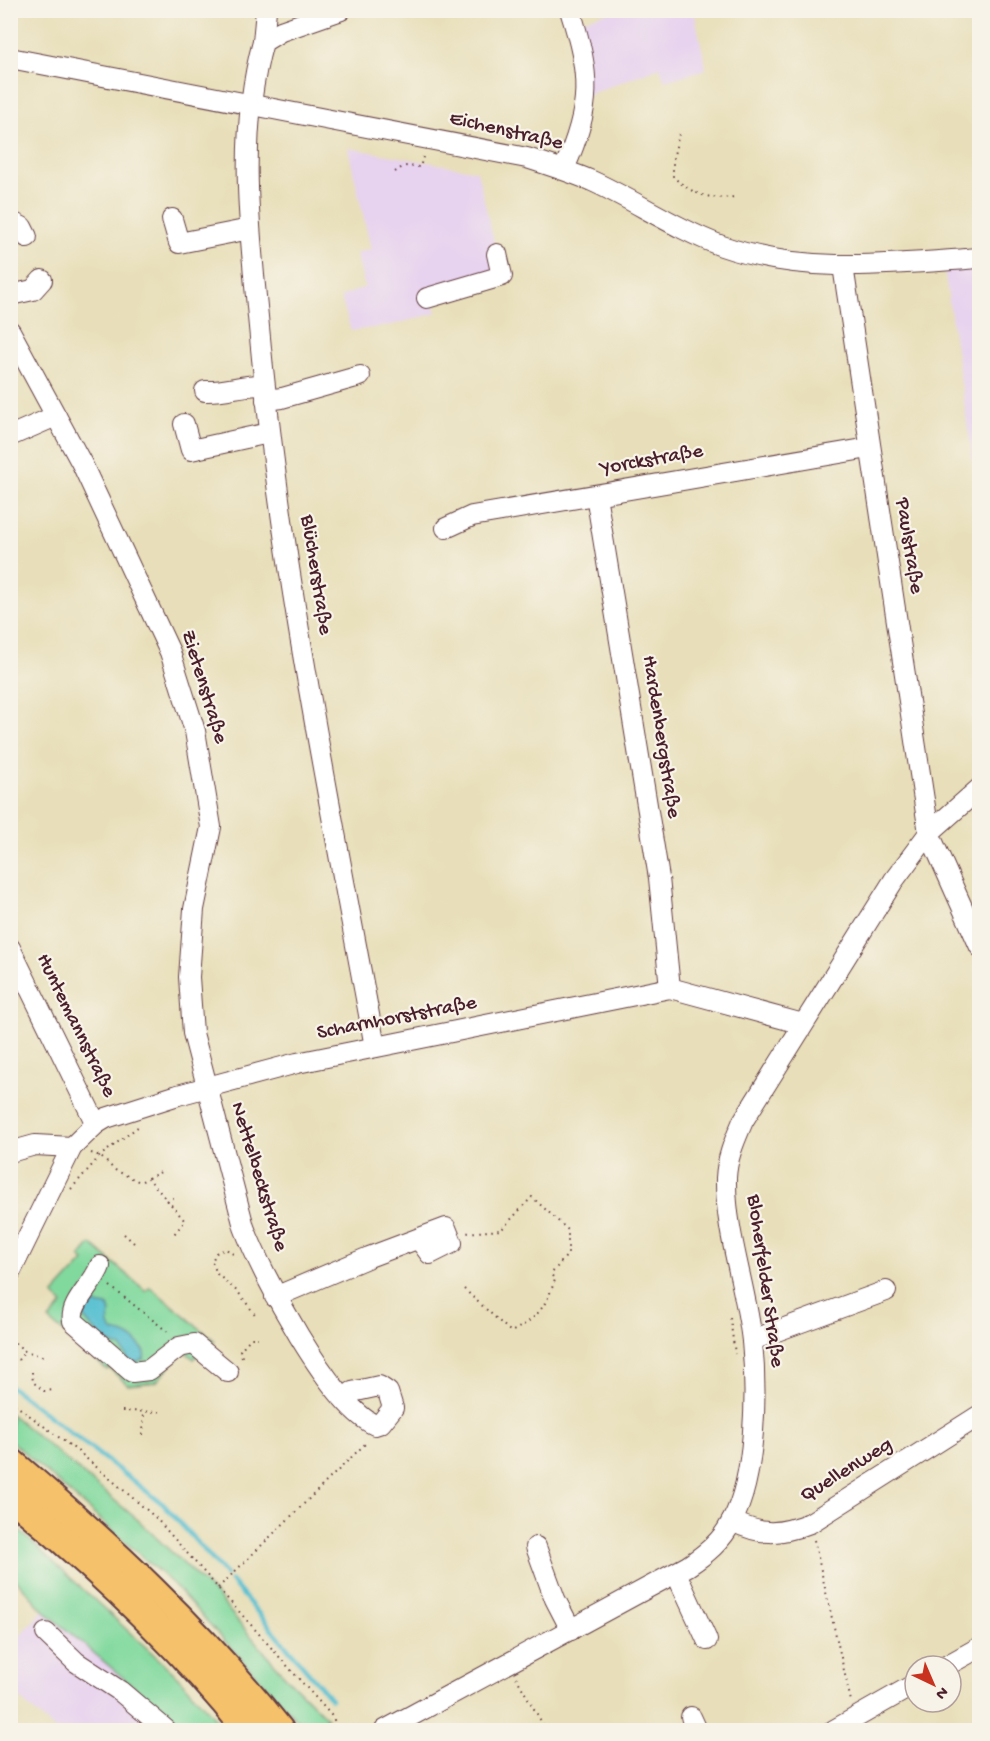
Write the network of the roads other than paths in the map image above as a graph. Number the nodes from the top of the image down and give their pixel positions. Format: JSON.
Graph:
{"nodes":[{"id":1,"x":266,"y":10,"type":"edge"},
{"id":2,"x":341,"y":10,"type":"edge"},
{"id":3,"x":570,"y":10,"type":"edge"},
{"id":4,"x":263,"y":42,"type":"junction"},
{"id":5,"x":10,"y":58,"type":"edge"},
{"id":6,"x":251,"y":105,"type":"junction"},
{"id":7,"x":564,"y":169,"type":"junction"},
{"id":8,"x":172,"y":219,"type":"dead end"},
{"id":9,"x":10,"y":224,"type":"edge"},
{"id":10,"x":250,"y":230,"type":"junction"},
{"id":11,"x":27,"y":237,"type":"dead end"},
{"id":12,"x":497,"y":254,"type":"dead end"},
{"id":13,"x":980,"y":258,"type":"edge"},
{"id":14,"x":843,"y":266,"type":"junction"},
{"id":15,"x":42,"y":280,"type":"dead end"},
{"id":16,"x":10,"y":295,"type":"edge"},
{"id":17,"x":427,"y":298,"type":"dead end"},
{"id":18,"x":13,"y":344,"type":"edge"},
{"id":19,"x":360,"y":376,"type":"dead end"},
{"id":20,"x":205,"y":392,"type":"dead end"},
{"id":21,"x":265,"y":392,"type":"junction"},
{"id":22,"x":56,"y":416,"type":"junction"},
{"id":23,"x":184,"y":424,"type":"dead end"},
{"id":24,"x":269,"y":433,"type":"junction"},
{"id":25,"x":10,"y":436,"type":"edge"},
{"id":26,"x":869,"y":448,"type":"junction"},
{"id":27,"x":596,"y":495,"type":"junction"},
{"id":28,"x":446,"y":528,"type":"dead end"},
{"id":29,"x":980,"y":788,"type":"edge"},
{"id":30,"x":928,"y":832,"type":"junction"},
{"id":31,"x":980,"y":947,"type":"edge"},
{"id":32,"x":10,"y":948,"type":"edge"},
{"id":33,"x":670,"y":988,"type":"junction"},
{"id":34,"x":803,"y":1024,"type":"junction"},
{"id":35,"x":375,"y":1047,"type":"junction"},
{"id":36,"x":206,"y":1088,"type":"junction"},
{"id":37,"x":96,"y":1124,"type":"junction"},
{"id":38,"x":72,"y":1147,"type":"junction"},
{"id":39,"x":10,"y":1152,"type":"edge"},
{"id":40,"x":451,"y":1236,"type":"road end"},
{"id":41,"x":100,"y":1266,"type":"road end"},
{"id":42,"x":10,"y":1273,"type":"edge"},
{"id":43,"x":886,"y":1291,"type":"dead end"},
{"id":44,"x":275,"y":1297,"type":"junction"},
{"id":45,"x":752,"y":1340,"type":"junction"},
{"id":46,"x":228,"y":1372,"type":"dead end"},
{"id":47,"x":345,"y":1398,"type":"junction"},
{"id":48,"x":980,"y":1415,"type":"edge"},
{"id":49,"x":10,"y":1462,"type":"edge"},
{"id":50,"x":10,"y":1495,"type":"edge"},
{"id":51,"x":732,"y":1521,"type":"junction"},
{"id":52,"x":536,"y":1547,"type":"dead end"},
{"id":53,"x":676,"y":1573,"type":"junction"},
{"id":54,"x":570,"y":1630,"type":"junction"},
{"id":55,"x":46,"y":1633,"type":"dead end"},
{"id":56,"x":707,"y":1640,"type":"dead end"},
{"id":57,"x":980,"y":1647,"type":"edge"},
{"id":58,"x":963,"y":1656,"type":"edge"},
{"id":59,"x":903,"y":1691,"type":"edge"},
{"id":60,"x":166,"y":1731,"type":"edge"},
{"id":61,"x":248,"y":1731,"type":"edge"},
{"id":62,"x":279,"y":1731,"type":"edge"},
{"id":63,"x":385,"y":1731,"type":"edge"},
{"id":64,"x":834,"y":1731,"type":"edge"}],
"edges":[{"from":1,"to":4,"type":"street","name":"Blücherstraße"},
{"from":2,"to":4,"type":"street"},
{"from":3,"to":7,"type":"street"},
{"from":4,"to":6,"type":"street","name":"Blücherstraße"},
{"from":5,"to":6,"type":"street","name":"Eichenstraße"},
{"from":6,"to":7,"type":"street","name":"Eichenstraße"},
{"from":6,"to":10,"type":"street","name":"Blücherstraße"},
{"from":7,"to":14,"type":"street","name":"Eichenstraße"},
{"from":8,"to":10,"type":"street"},
{"from":9,"to":11,"type":"street"},
{"from":10,"to":21,"type":"street","name":"Blücherstraße"},
{"from":12,"to":17,"type":"street"},
{"from":13,"to":14,"type":"street","name":"Eichenstraße"},
{"from":14,"to":26,"type":"street","name":"Paulstraße"},
{"from":15,"to":16,"type":"street"},
{"from":18,"to":22,"type":"street","name":"Zietenstraße"},
{"from":19,"to":21,"type":"street"},
{"from":20,"to":21,"type":"street"},
{"from":21,"to":24,"type":"street","name":"Blücherstraße"},
{"from":22,"to":25,"type":"street"},
{"from":22,"to":36,"type":"street","name":"Zietenstraße"},
{"from":23,"to":24,"type":"street"},
{"from":24,"to":35,"type":"street","name":"Blücherstraße"},
{"from":26,"to":27,"type":"street","name":"Yorckstraße"},
{"from":26,"to":30,"type":"street","name":"Paulstraße"},
{"from":27,"to":28,"type":"street","name":"Yorckstraße"},
{"from":27,"to":33,"type":"street","name":"Hardenbergstraße"},
{"from":29,"to":30,"type":"street","name":"Bloherfelder Straße"},
{"from":30,"to":31,"type":"street","name":"Paulstraße"},
{"from":30,"to":34,"type":"street","name":"Bloherfelder Straße"},
{"from":32,"to":37,"type":"street","name":"Huntemannstraße"},
{"from":33,"to":34,"type":"street","name":"Scharnhorststraße"},
{"from":33,"to":35,"type":"street","name":"Scharnhorststraße"},
{"from":34,"to":45,"type":"street","name":"Bloherfelder Straße"},
{"from":35,"to":36,"type":"street","name":"Scharnhorststraße"},
{"from":36,"to":37,"type":"street","name":"Scharnhorststraße"},
{"from":36,"to":44,"type":"street","name":"Nettelbeckstraße"},
{"from":37,"to":38,"type":"street","name":"Scharnhorststraße"},
{"from":38,"to":39,"type":"street"},
{"from":38,"to":42,"type":"street"},
{"from":40,"to":44,"type":"street"},
{"from":41,"to":46,"type":"street"},
{"from":43,"to":45,"type":"street"},
{"from":44,"to":47,"type":"street","name":"Nettelbeckstraße"},
{"from":45,"to":51,"type":"street","name":"Bloherfelder Straße"},
{"from":47,"to":47,"type":"street","name":"Nettelbeckstraße"},
{"from":48,"to":51,"type":"street","name":"Quellenweg"},
{"from":49,"to":62,"type":"highway"},
{"from":50,"to":61,"type":"highway"},
{"from":51,"to":53,"type":"street","name":"Bloherfelder Straße"},
{"from":52,"to":54,"type":"street"},
{"from":53,"to":54,"type":"street","name":"Bloherfelder Straße"},
{"from":53,"to":56,"type":"street"},
{"from":54,"to":63,"type":"street","name":"Bloherfelder Straße"},
{"from":55,"to":60,"type":"street"},
{"from":57,"to":58,"type":"street"},
{"from":59,"to":64,"type":"street"}]}
